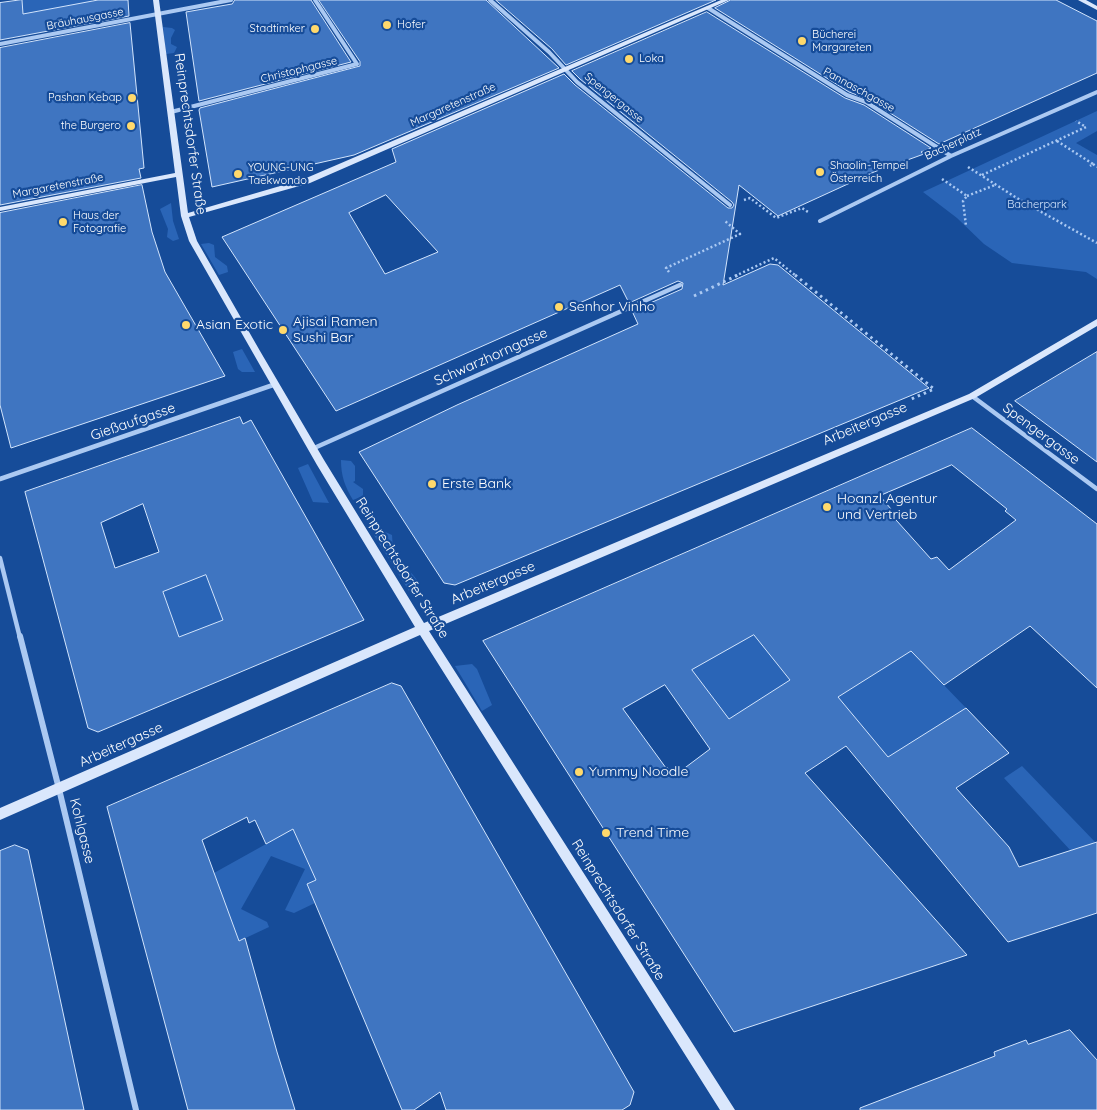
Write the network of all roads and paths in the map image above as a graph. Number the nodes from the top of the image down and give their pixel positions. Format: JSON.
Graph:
{"nodes":[{"id":1,"x":156,"y":0,"type":"edge"},
{"id":2,"x":231,"y":0,"type":"edge"},
{"id":3,"x":315,"y":0,"type":"edge"},
{"id":4,"x":490,"y":0,"type":"edge"},
{"id":5,"x":726,"y":0,"type":"edge"},
{"id":6,"x":1082,"y":0,"type":"edge"},
{"id":7,"x":708,"y":8,"type":"junction"},
{"id":8,"x":1097,"y":8,"type":"edge"},
{"id":9,"x":158,"y":14,"type":"junction"},
{"id":10,"x":0,"y":44,"type":"edge"},
{"id":11,"x":565,"y":68,"type":"junction"},
{"id":12,"x":1097,"y":92,"type":"edge"},
{"id":13,"x":1057,"y":110,"type":"junction"},
{"id":14,"x":171,"y":112,"type":"junction"},
{"id":15,"x":1057,"y":140,"type":"junction"},
{"id":16,"x":950,"y":156,"type":"junction"},
{"id":17,"x":1097,"y":167,"type":"edge"},
{"id":18,"x":926,"y":168,"type":"junction"},
{"id":19,"x":180,"y":174,"type":"junction"},
{"id":20,"x":982,"y":176,"type":"junction"},
{"id":21,"x":995,"y":185,"type":"junction"},
{"id":22,"x":967,"y":196,"type":"junction"},
{"id":23,"x":730,"y":206,"type":"junction"},
{"id":24,"x":0,"y":208,"type":"edge"},
{"id":25,"x":185,"y":216,"type":"junction"},
{"id":26,"x":820,"y":221,"type":"joint"},
{"id":27,"x":966,"y":226,"type":"dead end"},
{"id":28,"x":1097,"y":243,"type":"edge"},
{"id":29,"x":680,"y":286,"type":"junction"},
{"id":30,"x":1097,"y":322,"type":"edge"},
{"id":31,"x":273,"y":385,"type":"junction"},
{"id":32,"x":972,"y":396,"type":"junction"},
{"id":33,"x":917,"y":419,"type":"junction"},
{"id":34,"x":312,"y":449,"type":"junction"},
{"id":35,"x":0,"y":480,"type":"edge"},
{"id":36,"x":1097,"y":489,"type":"edge"},
{"id":37,"x":0,"y":558,"type":"edge"},
{"id":38,"x":422,"y":629,"type":"junction"},
{"id":39,"x":59,"y":789,"type":"junction"},
{"id":40,"x":0,"y":814,"type":"edge"},
{"id":41,"x":136,"y":1110,"type":"edge"},
{"id":42,"x":728,"y":1110,"type":"edge"}],
"edges":[{"from":1,"to":9,"type":"street","name":"Reinprechtsdorfer Straße"},
{"from":2,"to":9,"type":"street","name":"Bräuhausgasse"},
{"from":3,"to":14,"type":"street","name":"Christophgasse"},
{"from":4,"to":11,"type":"street","name":"Spengergasse"},
{"from":5,"to":7,"type":"street","name":"Margaretenstraße"},
{"from":6,"to":8,"type":"street"},
{"from":7,"to":11,"type":"street","name":"Margaretenstraße"},
{"from":7,"to":16,"type":"street","name":"Pannaschgasse"},
{"from":9,"to":10,"type":"street","name":"Bräuhausgasse"},
{"from":9,"to":14,"type":"street","name":"Reinprechtsdorfer Straße"},
{"from":11,"to":23,"type":"street","name":"Spengergasse"},
{"from":11,"to":25,"type":"street","name":"Margaretenstraße"},
{"from":12,"to":13,"type":"street","name":"Bacherplatz"},
{"from":13,"to":15,"type":"path"},
{"from":13,"to":16,"type":"street","name":"Bacherplatz"},
{"from":14,"to":19,"type":"street","name":"Reinprechtsdorfer Straße"},
{"from":15,"to":17,"type":"path"},
{"from":15,"to":20,"type":"path"},
{"from":16,"to":18,"type":"street","name":"Bacherplatz"},
{"from":16,"to":20,"type":"path"},
{"from":18,"to":22,"type":"path"},
{"from":18,"to":26,"type":"street","name":"Bacherplatz"},
{"from":19,"to":24,"type":"street","name":"Margaretenstraße"},
{"from":19,"to":25,"type":"street","name":"Reinprechtsdorfer Straße"},
{"from":20,"to":21,"type":"path"},
{"from":21,"to":22,"type":"path"},
{"from":21,"to":28,"type":"path"},
{"from":22,"to":27,"type":"path"},
{"from":23,"to":26,"type":"path"},
{"from":23,"to":29,"type":"path"},
{"from":25,"to":31,"type":"street","name":"Reinprechtsdorfer Straße"},
{"from":29,"to":33,"type":"path"},
{"from":29,"to":34,"type":"street","name":"Schwarzhorngasse"},
{"from":30,"to":32,"type":"street"},
{"from":31,"to":34,"type":"street","name":"Reinprechtsdorfer Straße"},
{"from":31,"to":35,"type":"street","name":"Gießaufgasse"},
{"from":32,"to":33,"type":"street","name":"Arbeitergasse"},
{"from":32,"to":36,"type":"street","name":"Spengergasse"},
{"from":33,"to":38,"type":"street","name":"Arbeitergasse"},
{"from":34,"to":38,"type":"street","name":"Reinprechtsdorfer Straße"},
{"from":37,"to":39,"type":"street","name":"Kohlgasse"},
{"from":38,"to":39,"type":"street","name":"Arbeitergasse"},
{"from":38,"to":42,"type":"street","name":"Reinprechtsdorfer Straße"},
{"from":39,"to":40,"type":"street","name":"Arbeitergasse"},
{"from":39,"to":41,"type":"street","name":"Kohlgasse"}]}
